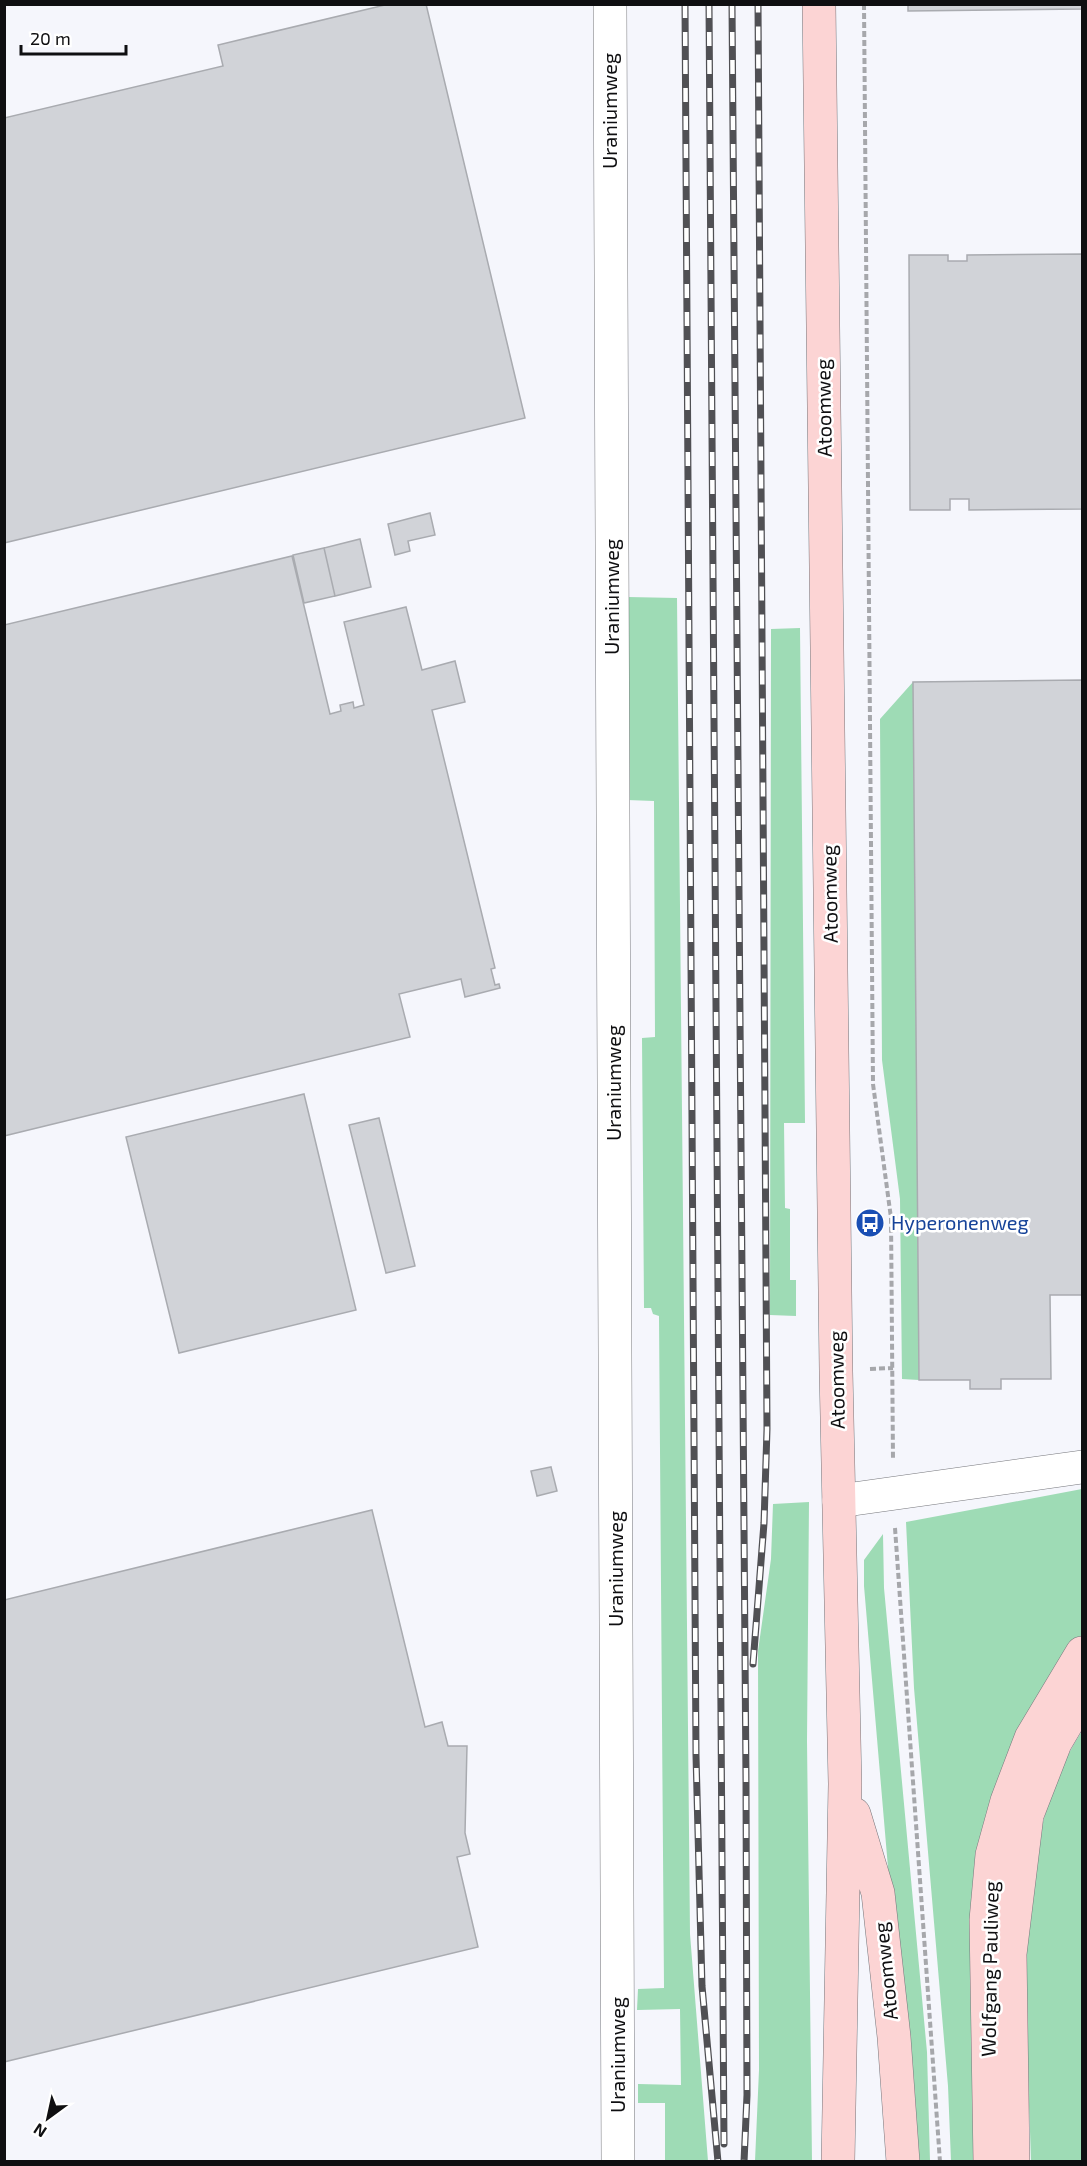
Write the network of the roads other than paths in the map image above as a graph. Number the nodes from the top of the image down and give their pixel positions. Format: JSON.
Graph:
{"nodes":[{"id":1,"x":610,"y":4,"type":"edge"},
{"id":2,"x":819,"y":4,"type":"edge"},
{"id":3,"x":1083,"y":1467,"type":"edge"},
{"id":4,"x":839,"y":1501,"type":"junction"},
{"id":5,"x":1083,"y":1653,"type":"edge"},
{"id":6,"x":1083,"y":1697,"type":"edge"},
{"id":7,"x":845,"y":1784,"type":"junction"},
{"id":8,"x":618,"y":2162,"type":"edge"},
{"id":9,"x":838,"y":2162,"type":"edge"},
{"id":10,"x":903,"y":2162,"type":"edge"},
{"id":11,"x":990,"y":2162,"type":"edge"},
{"id":12,"x":1013,"y":2162,"type":"edge"}],
"edges":[{"from":1,"to":8,"type":"street","name":"Uraniumweg"},
{"from":2,"to":4,"type":"street","name":"Atoomweg"},
{"from":3,"to":4,"type":"street"},
{"from":4,"to":7,"type":"street","name":"Atoomweg"},
{"from":5,"to":11,"type":"street","name":"Wolfgang Pauliweg"},
{"from":6,"to":12,"type":"street","name":"Wolfgang Pauliweg"},
{"from":7,"to":9,"type":"street","name":"Atoomweg"},
{"from":7,"to":10,"type":"street","name":"Atoomweg"}]}
